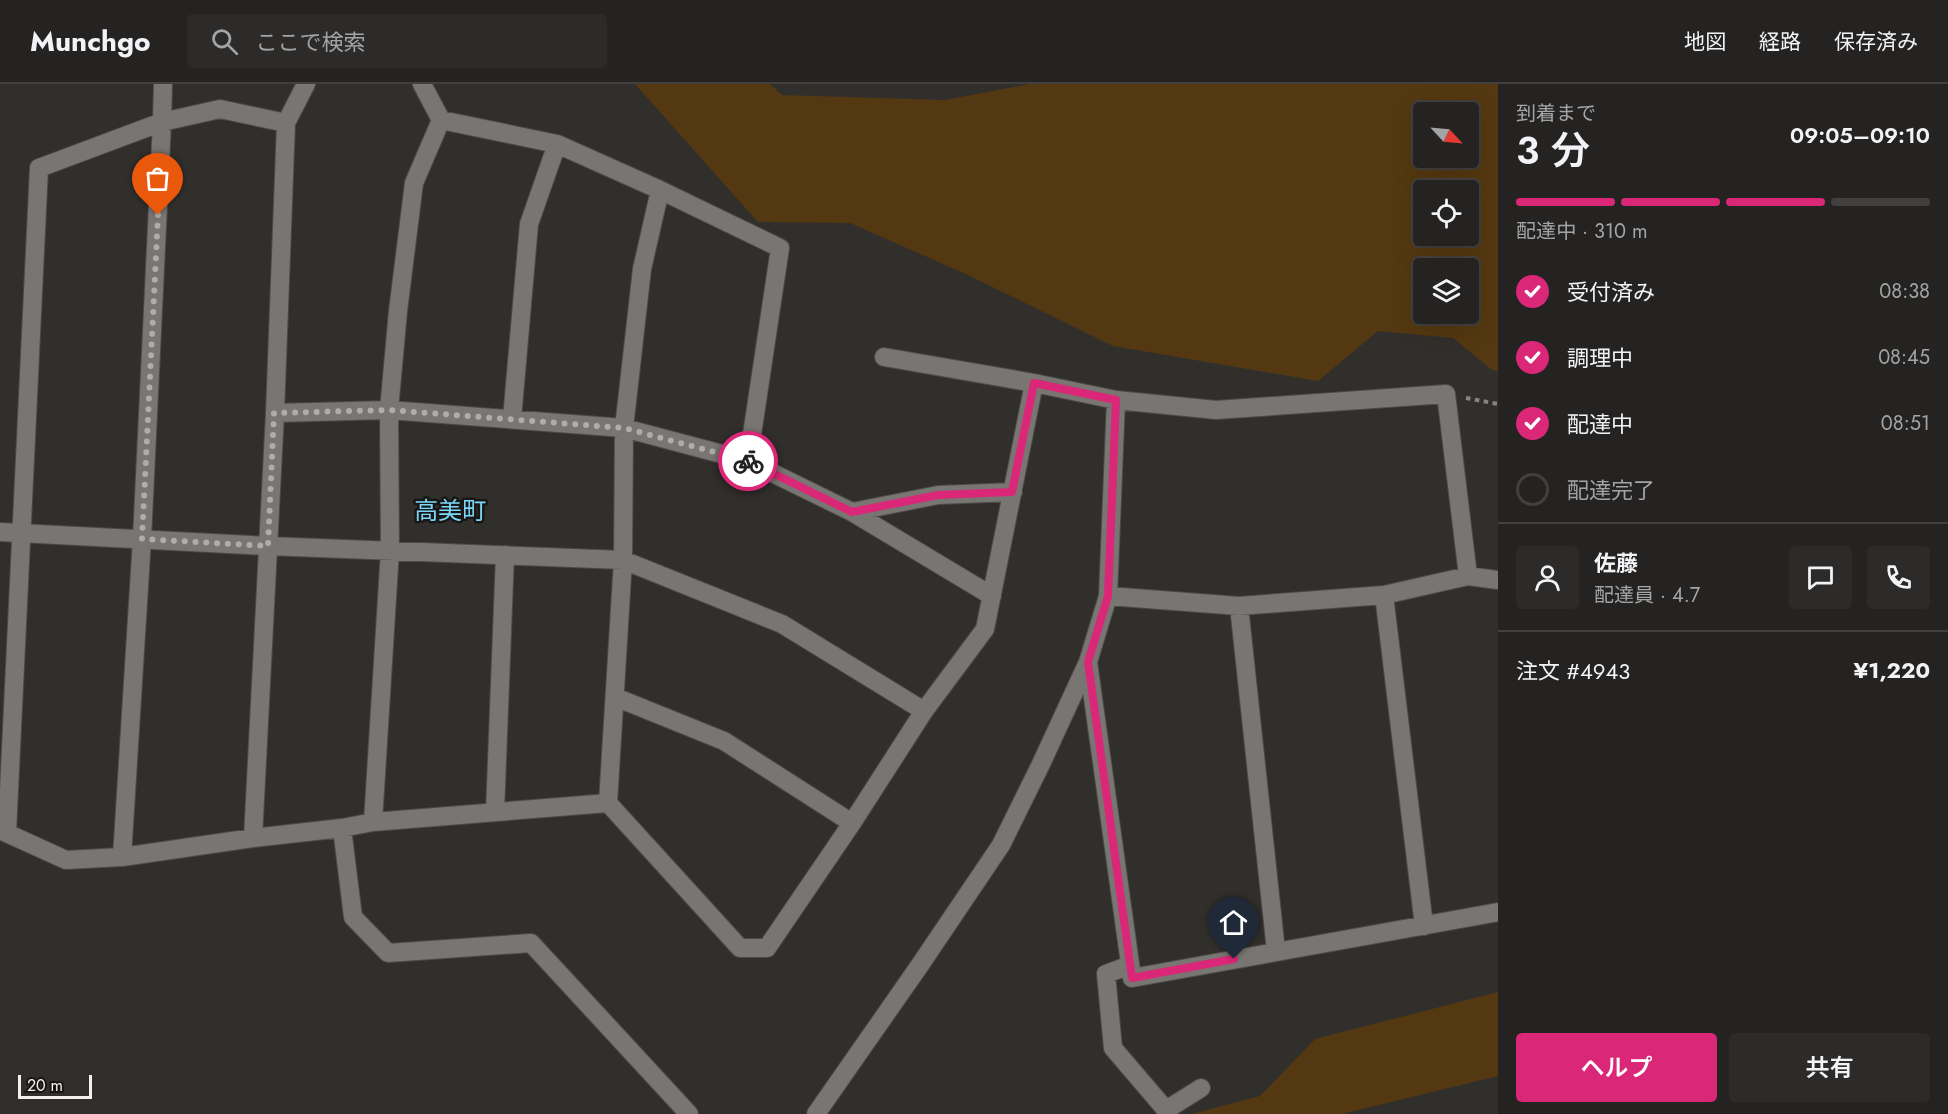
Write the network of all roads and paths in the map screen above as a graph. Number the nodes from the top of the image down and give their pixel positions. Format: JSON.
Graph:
{"nodes":[{"id":1,"x":163,"y":84,"type":"edge"},
{"id":2,"x":306,"y":84,"type":"edge"},
{"id":3,"x":422,"y":84,"type":"edge"},
{"id":4,"x":441,"y":120,"type":"junction"},
{"id":5,"x":162,"y":122,"type":"junction"},
{"id":6,"x":286,"y":123,"type":"junction"},
{"id":7,"x":557,"y":144,"type":"junction"},
{"id":8,"x":660,"y":190,"type":"junction"},
{"id":9,"x":884,"y":357,"type":"dead end"},
{"id":10,"x":1034,"y":383,"type":"junction"},
{"id":11,"x":1446,"y":394,"type":"junction"},
{"id":12,"x":1116,"y":400,"type":"junction"},
{"id":13,"x":1498,"y":404,"type":"edge"},
{"id":14,"x":389,"y":410,"type":"junction"},
{"id":15,"x":274,"y":413,"type":"junction"},
{"id":16,"x":512,"y":419,"type":"junction"},
{"id":17,"x":624,"y":428,"type":"junction"},
{"id":18,"x":748,"y":461,"type":"junction"},
{"id":19,"x":1012,"y":492,"type":"junction"},
{"id":20,"x":852,"y":512,"type":"junction"},
{"id":21,"x":0,"y":532,"type":"edge"},
{"id":22,"x":23,"y":533,"type":"junction"},
{"id":23,"x":142,"y":539,"type":"junction"},
{"id":24,"x":268,"y":546,"type":"junction"},
{"id":25,"x":390,"y":550,"type":"junction"},
{"id":26,"x":505,"y":555,"type":"junction"},
{"id":27,"x":623,"y":560,"type":"junction"},
{"id":28,"x":1468,"y":576,"type":"junction"},
{"id":29,"x":1498,"y":580,"type":"edge"},
{"id":30,"x":1384,"y":595,"type":"junction"},
{"id":31,"x":992,"y":596,"type":"junction"},
{"id":32,"x":1108,"y":596,"type":"junction"},
{"id":33,"x":1239,"y":606,"type":"junction"},
{"id":34,"x":1088,"y":662,"type":"junction"},
{"id":35,"x":615,"y":697,"type":"junction"},
{"id":36,"x":924,"y":711,"type":"junction"},
{"id":37,"x":608,"y":803,"type":"junction"},
{"id":38,"x":495,"y":812,"type":"junction"},
{"id":39,"x":373,"y":822,"type":"junction"},
{"id":40,"x":852,"y":822,"type":"junction"},
{"id":41,"x":342,"y":828,"type":"junction"},
{"id":42,"x":4,"y":831,"type":"edge"},
{"id":43,"x":253,"y":838,"type":"junction"},
{"id":44,"x":122,"y":857,"type":"junction"},
{"id":45,"x":1498,"y":912,"type":"edge"},
{"id":46,"x":1424,"y":926,"type":"junction"},
{"id":47,"x":1276,"y":951,"type":"junction"},
{"id":48,"x":1130,"y":965,"type":"junction"},
{"id":49,"x":1201,"y":1088,"type":"dead end"},
{"id":50,"x":689,"y":1114,"type":"edge"},
{"id":51,"x":816,"y":1114,"type":"edge"}],
"edges":[{"from":1,"to":5,"type":"street"},
{"from":2,"to":6,"type":"street"},
{"from":3,"to":4,"type":"street"},
{"from":4,"to":7,"type":"street"},
{"from":4,"to":14,"type":"street"},
{"from":5,"to":6,"type":"street"},
{"from":5,"to":22,"type":"street"},
{"from":5,"to":23,"type":"street"},
{"from":6,"to":15,"type":"street"},
{"from":7,"to":8,"type":"street"},
{"from":7,"to":16,"type":"street"},
{"from":8,"to":17,"type":"street"},
{"from":8,"to":18,"type":"street"},
{"from":9,"to":10,"type":"street"},
{"from":10,"to":12,"type":"street"},
{"from":10,"to":19,"type":"street"},
{"from":11,"to":12,"type":"street"},
{"from":11,"to":13,"type":"path"},
{"from":11,"to":28,"type":"street"},
{"from":12,"to":32,"type":"street"},
{"from":14,"to":15,"type":"street"},
{"from":14,"to":16,"type":"street"},
{"from":14,"to":25,"type":"street"},
{"from":15,"to":24,"type":"street"},
{"from":16,"to":17,"type":"street"},
{"from":17,"to":18,"type":"street"},
{"from":17,"to":27,"type":"street"},
{"from":18,"to":20,"type":"street"},
{"from":19,"to":20,"type":"street"},
{"from":19,"to":31,"type":"street"},
{"from":20,"to":31,"type":"street"},
{"from":21,"to":22,"type":"street"},
{"from":22,"to":23,"type":"street"},
{"from":22,"to":42,"type":"street"},
{"from":23,"to":24,"type":"street"},
{"from":23,"to":44,"type":"street"},
{"from":24,"to":25,"type":"street"},
{"from":24,"to":43,"type":"street"},
{"from":25,"to":26,"type":"street"},
{"from":25,"to":39,"type":"street"},
{"from":26,"to":27,"type":"street"},
{"from":26,"to":38,"type":"street"},
{"from":27,"to":35,"type":"street"},
{"from":27,"to":36,"type":"street"},
{"from":28,"to":29,"type":"street"},
{"from":28,"to":30,"type":"street"},
{"from":30,"to":33,"type":"street"},
{"from":30,"to":46,"type":"street"},
{"from":31,"to":36,"type":"street"},
{"from":32,"to":33,"type":"street"},
{"from":32,"to":34,"type":"street"},
{"from":33,"to":47,"type":"street"},
{"from":34,"to":48,"type":"street"},
{"from":34,"to":51,"type":"street"},
{"from":35,"to":37,"type":"street"},
{"from":35,"to":40,"type":"street"},
{"from":36,"to":40,"type":"street"},
{"from":37,"to":38,"type":"street"},
{"from":37,"to":40,"type":"street"},
{"from":38,"to":39,"type":"street"},
{"from":39,"to":41,"type":"street"},
{"from":41,"to":43,"type":"street"},
{"from":41,"to":50,"type":"street"},
{"from":42,"to":44,"type":"street"},
{"from":43,"to":44,"type":"street"},
{"from":45,"to":46,"type":"street"},
{"from":46,"to":47,"type":"street"},
{"from":47,"to":48,"type":"street"},
{"from":48,"to":49,"type":"street"}]}
